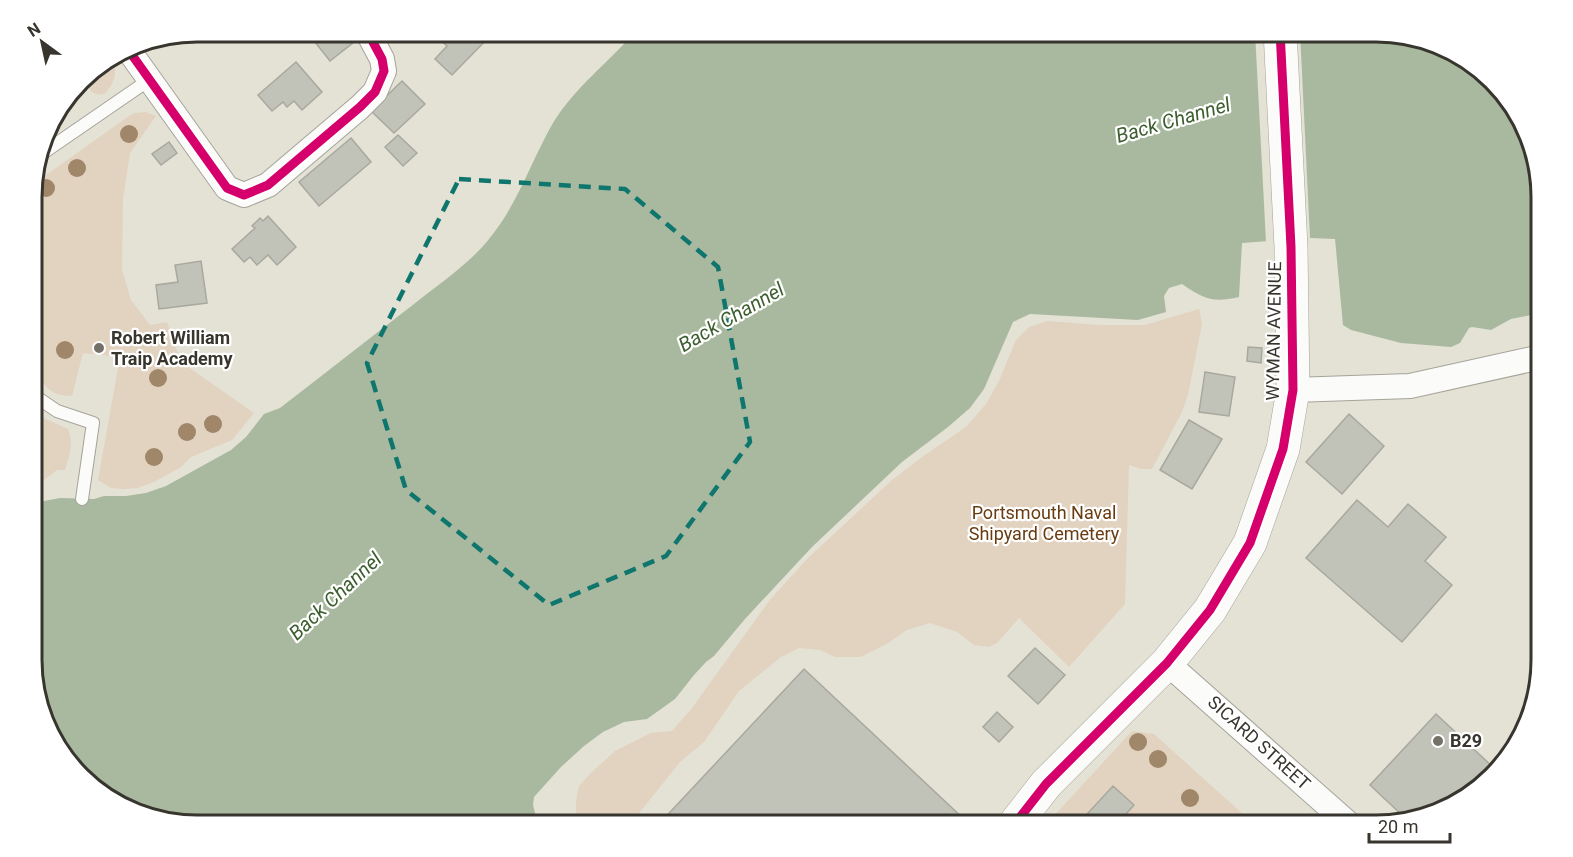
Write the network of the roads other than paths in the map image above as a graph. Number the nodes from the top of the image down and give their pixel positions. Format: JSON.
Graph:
{"nodes":[{"id":1,"x":373,"y":42,"type":"edge"},
{"id":2,"x":1281,"y":42,"type":"edge"},
{"id":3,"x":133,"y":56,"type":"edge"},
{"id":4,"x":149,"y":80,"type":"junction"},
{"id":5,"x":50,"y":148,"type":"edge"},
{"id":6,"x":1531,"y":359,"type":"edge"},
{"id":7,"x":1293,"y":390,"type":"junction"},
{"id":8,"x":42,"y":401,"type":"edge"},
{"id":9,"x":82,"y":499,"type":"dead end"},
{"id":10,"x":1167,"y":663,"type":"junction"},
{"id":11,"x":1022,"y":815,"type":"edge"},
{"id":12,"x":1339,"y":815,"type":"edge"}],
"edges":[{"from":1,"to":4,"type":"street"},
{"from":2,"to":7,"type":"street","name":"WYMAN AVENUE"},
{"from":3,"to":4,"type":"street"},
{"from":4,"to":5,"type":"lane"},
{"from":6,"to":7,"type":"street"},
{"from":7,"to":10,"type":"street","name":"WYMAN AVENUE"},
{"from":8,"to":9,"type":"lane"},
{"from":10,"to":11,"type":"street","name":"WYMAN AVENUE"},
{"from":10,"to":12,"type":"street","name":"SICARD STREET"}]}
